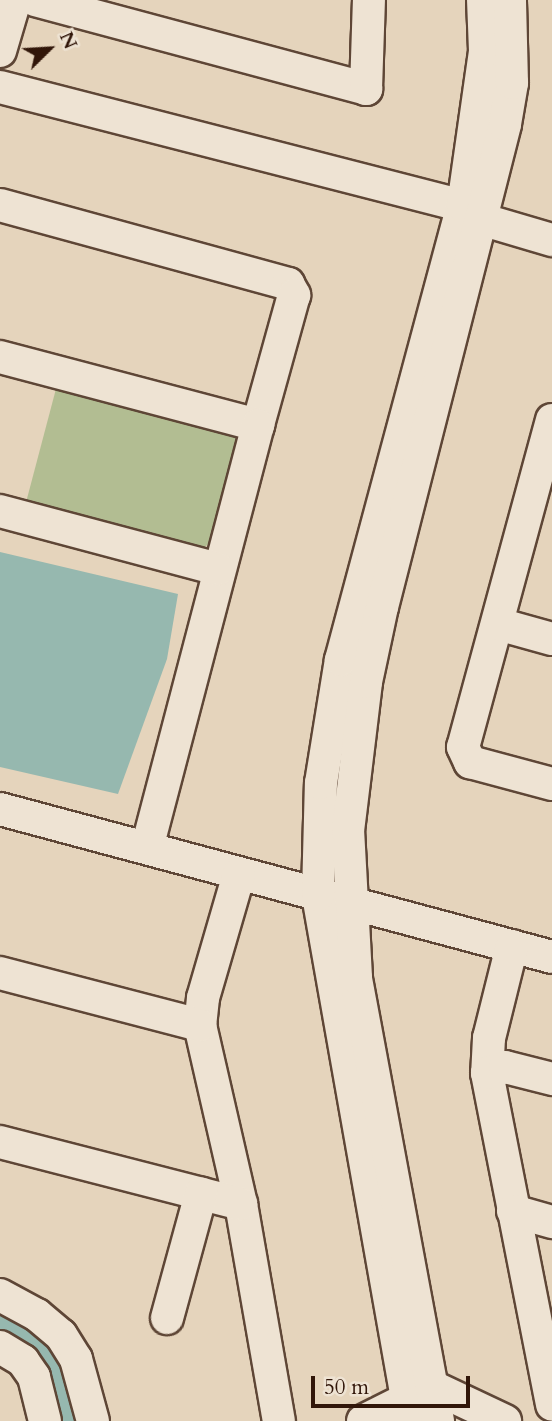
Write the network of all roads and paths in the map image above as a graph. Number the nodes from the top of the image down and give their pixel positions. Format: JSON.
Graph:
{"nodes":[{"id":1,"x":15,"y":0,"type":"edge"},
{"id":2,"x":35,"y":0,"type":"edge"},
{"id":3,"x":369,"y":0,"type":"edge"},
{"id":4,"x":483,"y":0,"type":"edge"},
{"id":5,"x":510,"y":0,"type":"edge"},
{"id":6,"x":0,"y":51,"type":"edge"},
{"id":7,"x":0,"y":87,"type":"edge"},
{"id":8,"x":0,"y":205,"type":"edge"},
{"id":9,"x":473,"y":213,"type":"junction"},
{"id":10,"x":552,"y":240,"type":"edge"},
{"id":11,"x":0,"y":357,"type":"edge"},
{"id":12,"x":552,"y":420,"type":"edge"},
{"id":13,"x":258,"y":425,"type":"junction"},
{"id":14,"x":543,"y":495,"type":"edge"},
{"id":15,"x":0,"y":511,"type":"edge"},
{"id":16,"x":218,"y":569,"type":"junction"},
{"id":17,"x":498,"y":624,"type":"junction"},
{"id":18,"x":552,"y":639,"type":"edge"},
{"id":19,"x":552,"y":785,"type":"edge"},
{"id":20,"x":0,"y":809,"type":"edge"},
{"id":21,"x":147,"y":848,"type":"junction"},
{"id":22,"x":239,"y":874,"type":"junction"},
{"id":23,"x":318,"y":895,"type":"junction"},
{"id":24,"x":349,"y":905,"type":"junction"},
{"id":25,"x":512,"y":946,"type":"junction"},
{"id":26,"x":552,"y":957,"type":"edge"},
{"id":27,"x":0,"y":973,"type":"edge"},
{"id":28,"x":200,"y":1025,"type":"junction"},
{"id":29,"x":487,"y":1073,"type":"junction"},
{"id":30,"x":552,"y":1079,"type":"edge"},
{"id":31,"x":0,"y":1142,"type":"edge"},
{"id":32,"x":201,"y":1194,"type":"junction"},
{"id":33,"x":241,"y":1205,"type":"junction"},
{"id":34,"x":513,"y":1211,"type":"junction"},
{"id":35,"x":552,"y":1222,"type":"edge"},
{"id":36,"x":0,"y":1295,"type":"edge"},
{"id":37,"x":542,"y":1313,"type":"edge"},
{"id":38,"x":167,"y":1318,"type":"dead end"},
{"id":39,"x":0,"y":1347,"type":"edge"},
{"id":40,"x":416,"y":1402,"type":"edge"},
{"id":41,"x":552,"y":1405,"type":"edge"},
{"id":42,"x":46,"y":1421,"type":"edge"},
{"id":43,"x":93,"y":1421,"type":"edge"},
{"id":44,"x":279,"y":1421,"type":"edge"},
{"id":45,"x":363,"y":1421,"type":"edge"},
{"id":46,"x":438,"y":1421,"type":"edge"},
{"id":47,"x":505,"y":1421,"type":"edge"}],
"edges":[{"from":1,"to":6,"type":"street"},
{"from":2,"to":3,"type":"street"},
{"from":4,"to":9,"type":"street"},
{"from":5,"to":9,"type":"street"},
{"from":7,"to":9,"type":"street"},
{"from":8,"to":13,"type":"street"},
{"from":9,"to":10,"type":"street"},
{"from":9,"to":23,"type":"street"},
{"from":9,"to":24,"type":"street"},
{"from":11,"to":13,"type":"street"},
{"from":12,"to":14,"type":"street"},
{"from":13,"to":16,"type":"street"},
{"from":14,"to":17,"type":"street"},
{"from":15,"to":16,"type":"street"},
{"from":16,"to":21,"type":"street"},
{"from":17,"to":18,"type":"street"},
{"from":17,"to":19,"type":"street"},
{"from":20,"to":21,"type":"street"},
{"from":21,"to":22,"type":"street"},
{"from":22,"to":23,"type":"street"},
{"from":22,"to":28,"type":"street"},
{"from":23,"to":24,"type":"street"},
{"from":23,"to":40,"type":"street"},
{"from":24,"to":25,"type":"street"},
{"from":24,"to":40,"type":"street"},
{"from":25,"to":26,"type":"street"},
{"from":25,"to":29,"type":"street"},
{"from":27,"to":28,"type":"street"},
{"from":28,"to":33,"type":"street"},
{"from":29,"to":30,"type":"street"},
{"from":29,"to":34,"type":"street"},
{"from":31,"to":32,"type":"street"},
{"from":32,"to":33,"type":"street"},
{"from":32,"to":38,"type":"street"},
{"from":33,"to":44,"type":"street"},
{"from":34,"to":35,"type":"street"},
{"from":34,"to":37,"type":"street"},
{"from":36,"to":43,"type":"street"},
{"from":37,"to":41,"type":"street"},
{"from":39,"to":42,"type":"street"},
{"from":40,"to":45,"type":"street"},
{"from":40,"to":46,"type":"street"},
{"from":40,"to":47,"type":"street"}]}
